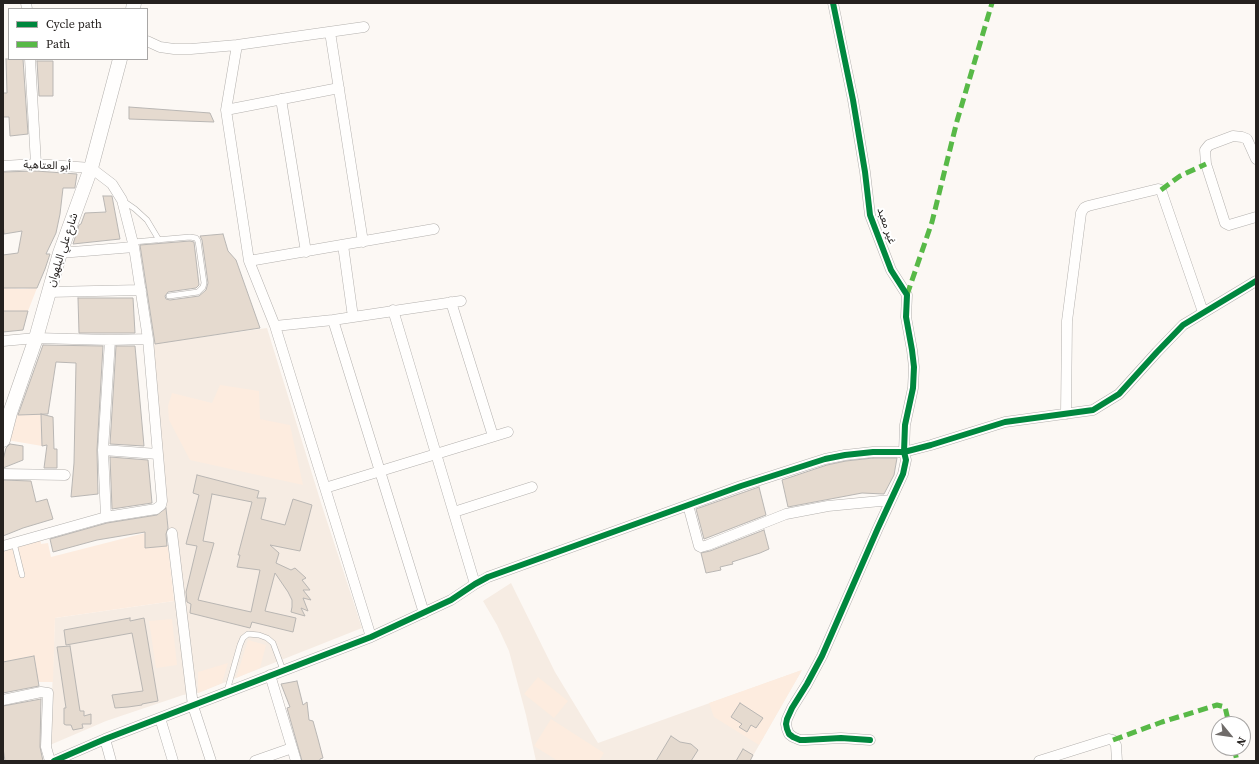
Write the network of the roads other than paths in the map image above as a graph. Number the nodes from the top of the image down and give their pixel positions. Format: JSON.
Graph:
{"nodes":[{"id":1,"x":833,"y":3,"type":"edge"},
{"id":2,"x":364,"y":27,"type":"dead end"},
{"id":3,"x":330,"y":32,"type":"junction"},
{"id":4,"x":148,"y":41,"type":"edge"},
{"id":5,"x":236,"y":45,"type":"junction"},
{"id":6,"x":30,"y":60,"type":"edge"},
{"id":7,"x":120,"y":60,"type":"edge"},
{"id":8,"x":339,"y":88,"type":"junction"},
{"id":9,"x":281,"y":99,"type":"junction"},
{"id":10,"x":226,"y":110,"type":"junction"},
{"id":11,"x":1256,"y":159,"type":"edge"},
{"id":12,"x":36,"y":164,"type":"junction"},
{"id":13,"x":3,"y":166,"type":"edge"},
{"id":14,"x":91,"y":168,"type":"junction"},
{"id":15,"x":122,"y":200,"type":"junction"},
{"id":16,"x":1256,"y":217,"type":"edge"},
{"id":17,"x":434,"y":229,"type":"dead end"},
{"id":18,"x":159,"y":240,"type":"junction"},
{"id":19,"x":362,"y":242,"type":"junction"},
{"id":20,"x":134,"y":245,"type":"junction"},
{"id":21,"x":343,"y":245,"type":"junction"},
{"id":22,"x":306,"y":252,"type":"junction"},
{"id":23,"x":60,"y":253,"type":"junction"},
{"id":24,"x":249,"y":261,"type":"junction"},
{"id":25,"x":1256,"y":281,"type":"edge"},
{"id":26,"x":141,"y":290,"type":"junction"},
{"id":27,"x":49,"y":292,"type":"junction"},
{"id":28,"x":169,"y":296,"type":"dead end"},
{"id":29,"x":393,"y":310,"type":"junction"},
{"id":30,"x":1203,"y":312,"type":"junction"},
{"id":31,"x":353,"y":317,"type":"junction"},
{"id":32,"x":333,"y":320,"type":"junction"},
{"id":33,"x":276,"y":326,"type":"junction"},
{"id":34,"x":36,"y":338,"type":"junction"},
{"id":35,"x":148,"y":339,"type":"junction"},
{"id":36,"x":110,"y":340,"type":"junction"},
{"id":37,"x":3,"y":341,"type":"edge"},
{"id":38,"x":7,"y":413,"type":"edge"},
{"id":39,"x":1066,"y":414,"type":"junction"},
{"id":40,"x":508,"y":432,"type":"dead end"},
{"id":41,"x":493,"y":436,"type":"junction"},
{"id":42,"x":3,"y":440,"type":"edge"},
{"id":43,"x":103,"y":450,"type":"junction"},
{"id":44,"x":904,"y":452,"type":"junction"},
{"id":45,"x":158,"y":454,"type":"junction"},
{"id":46,"x":436,"y":454,"type":"junction"},
{"id":47,"x":380,"y":471,"type":"junction"},
{"id":48,"x":3,"y":474,"type":"edge"},
{"id":49,"x":65,"y":475,"type":"dead end"},
{"id":50,"x":532,"y":487,"type":"dead end"},
{"id":51,"x":325,"y":488,"type":"junction"},
{"id":52,"x":891,"y":500,"type":"junction"},
{"id":53,"x":688,"y":505,"type":"junction"},
{"id":54,"x":454,"y":512,"type":"junction"},
{"id":55,"x":106,"y":517,"type":"junction"},
{"id":56,"x":172,"y":534,"type":"dead end"},
{"id":57,"x":14,"y":543,"type":"junction"},
{"id":58,"x":3,"y":546,"type":"edge"},
{"id":59,"x":22,"y":574,"type":"dead end"},
{"id":60,"x":475,"y":584,"type":"junction"},
{"id":61,"x":424,"y":613,"type":"junction"},
{"id":62,"x":371,"y":637,"type":"junction"},
{"id":63,"x":283,"y":670,"type":"junction"},
{"id":64,"x":270,"y":675,"type":"junction"},
{"id":65,"x":227,"y":692,"type":"junction"},
{"id":66,"x":3,"y":700,"type":"edge"},
{"id":67,"x":193,"y":706,"type":"junction"},
{"id":68,"x":160,"y":718,"type":"junction"},
{"id":69,"x":104,"y":739,"type":"junction"},
{"id":70,"x":870,"y":740,"type":"dead end"},
{"id":71,"x":292,"y":748,"type":"junction"},
{"id":72,"x":1071,"y":756,"type":"edge"},
{"id":73,"x":74,"y":757,"type":"edge"},
{"id":74,"x":267,"y":759,"type":"edge"},
{"id":75,"x":50,"y":761,"type":"edge"},
{"id":76,"x":54,"y":761,"type":"edge"},
{"id":77,"x":111,"y":761,"type":"edge"},
{"id":78,"x":173,"y":761,"type":"edge"},
{"id":79,"x":211,"y":761,"type":"edge"},
{"id":80,"x":255,"y":761,"type":"edge"},
{"id":81,"x":296,"y":761,"type":"edge"},
{"id":82,"x":1039,"y":761,"type":"edge"},
{"id":83,"x":1117,"y":761,"type":"edge"}],
"edges":[{"from":1,"to":44,"type":"street","name":"غير معبد"},
{"from":2,"to":3,"type":"street"},
{"from":3,"to":5,"type":"street"},
{"from":3,"to":8,"type":"street"},
{"from":4,"to":5,"type":"street"},
{"from":5,"to":10,"type":"street"},
{"from":6,"to":12,"type":"street"},
{"from":7,"to":14,"type":"street","name":"شارع علي البلهوان"},
{"from":8,"to":9,"type":"street"},
{"from":8,"to":19,"type":"street"},
{"from":9,"to":10,"type":"street"},
{"from":9,"to":22,"type":"street"},
{"from":10,"to":24,"type":"street"},
{"from":11,"to":16,"type":"street"},
{"from":12,"to":13,"type":"street","name":"أبو العتاهية"},
{"from":12,"to":14,"type":"street","name":"أبو العتاهية"},
{"from":14,"to":15,"type":"street"},
{"from":14,"to":23,"type":"street","name":"شارع علي البلهوان"},
{"from":15,"to":18,"type":"lane"},
{"from":15,"to":20,"type":"street"},
{"from":17,"to":19,"type":"street"},
{"from":18,"to":20,"type":"lane"},
{"from":18,"to":28,"type":"lane"},
{"from":19,"to":21,"type":"street"},
{"from":20,"to":23,"type":"street"},
{"from":20,"to":26,"type":"street"},
{"from":21,"to":22,"type":"street"},
{"from":21,"to":31,"type":"street"},
{"from":22,"to":24,"type":"street"},
{"from":23,"to":27,"type":"street","name":"شارع علي البلهوان"},
{"from":24,"to":33,"type":"street"},
{"from":25,"to":30,"type":"street"},
{"from":26,"to":27,"type":"street"},
{"from":26,"to":35,"type":"street"},
{"from":27,"to":34,"type":"street","name":"شارع علي البلهوان"},
{"from":29,"to":31,"type":"street"},
{"from":29,"to":41,"type":"street"},
{"from":29,"to":46,"type":"street"},
{"from":30,"to":39,"type":"street"},
{"from":30,"to":39,"type":"street"},
{"from":31,"to":32,"type":"street"},
{"from":32,"to":33,"type":"street"},
{"from":32,"to":47,"type":"street"},
{"from":33,"to":51,"type":"street"},
{"from":34,"to":36,"type":"street"},
{"from":34,"to":37,"type":"street"},
{"from":34,"to":38,"type":"street","name":"شارع علي البلهوان"},
{"from":35,"to":36,"type":"street"},
{"from":35,"to":45,"type":"street"},
{"from":36,"to":43,"type":"street"},
{"from":38,"to":42,"type":"street","name":"شارع علي البلهوان"},
{"from":39,"to":44,"type":"street"},
{"from":40,"to":41,"type":"street"},
{"from":41,"to":46,"type":"street"},
{"from":43,"to":45,"type":"street"},
{"from":43,"to":55,"type":"street"},
{"from":44,"to":52,"type":"street","name":"غير معبد"},
{"from":44,"to":53,"type":"street"},
{"from":45,"to":55,"type":"street"},
{"from":46,"to":47,"type":"street"},
{"from":46,"to":54,"type":"street"},
{"from":47,"to":51,"type":"street"},
{"from":47,"to":61,"type":"street"},
{"from":48,"to":49,"type":"street"},
{"from":50,"to":54,"type":"street"},
{"from":51,"to":62,"type":"street"},
{"from":52,"to":53,"type":"street"},
{"from":52,"to":70,"type":"street","name":"غير معبد"},
{"from":53,"to":60,"type":"street"},
{"from":54,"to":60,"type":"street"},
{"from":55,"to":57,"type":"street"},
{"from":56,"to":67,"type":"street"},
{"from":57,"to":58,"type":"street"},
{"from":57,"to":59,"type":"lane"},
{"from":60,"to":61,"type":"street"},
{"from":61,"to":62,"type":"street"},
{"from":62,"to":63,"type":"street"},
{"from":63,"to":64,"type":"street"},
{"from":63,"to":65,"type":"lane"},
{"from":64,"to":65,"type":"street"},
{"from":64,"to":71,"type":"street"},
{"from":65,"to":67,"type":"street"},
{"from":66,"to":75,"type":"street"},
{"from":67,"to":68,"type":"street"},
{"from":67,"to":79,"type":"street"},
{"from":68,"to":69,"type":"street"},
{"from":68,"to":78,"type":"street"},
{"from":69,"to":73,"type":"street"},
{"from":69,"to":77,"type":"street"},
{"from":71,"to":74,"type":"street"},
{"from":71,"to":81,"type":"street"},
{"from":72,"to":82,"type":"street"},
{"from":72,"to":83,"type":"street"},
{"from":73,"to":76,"type":"street"},
{"from":74,"to":80,"type":"street"}]}
